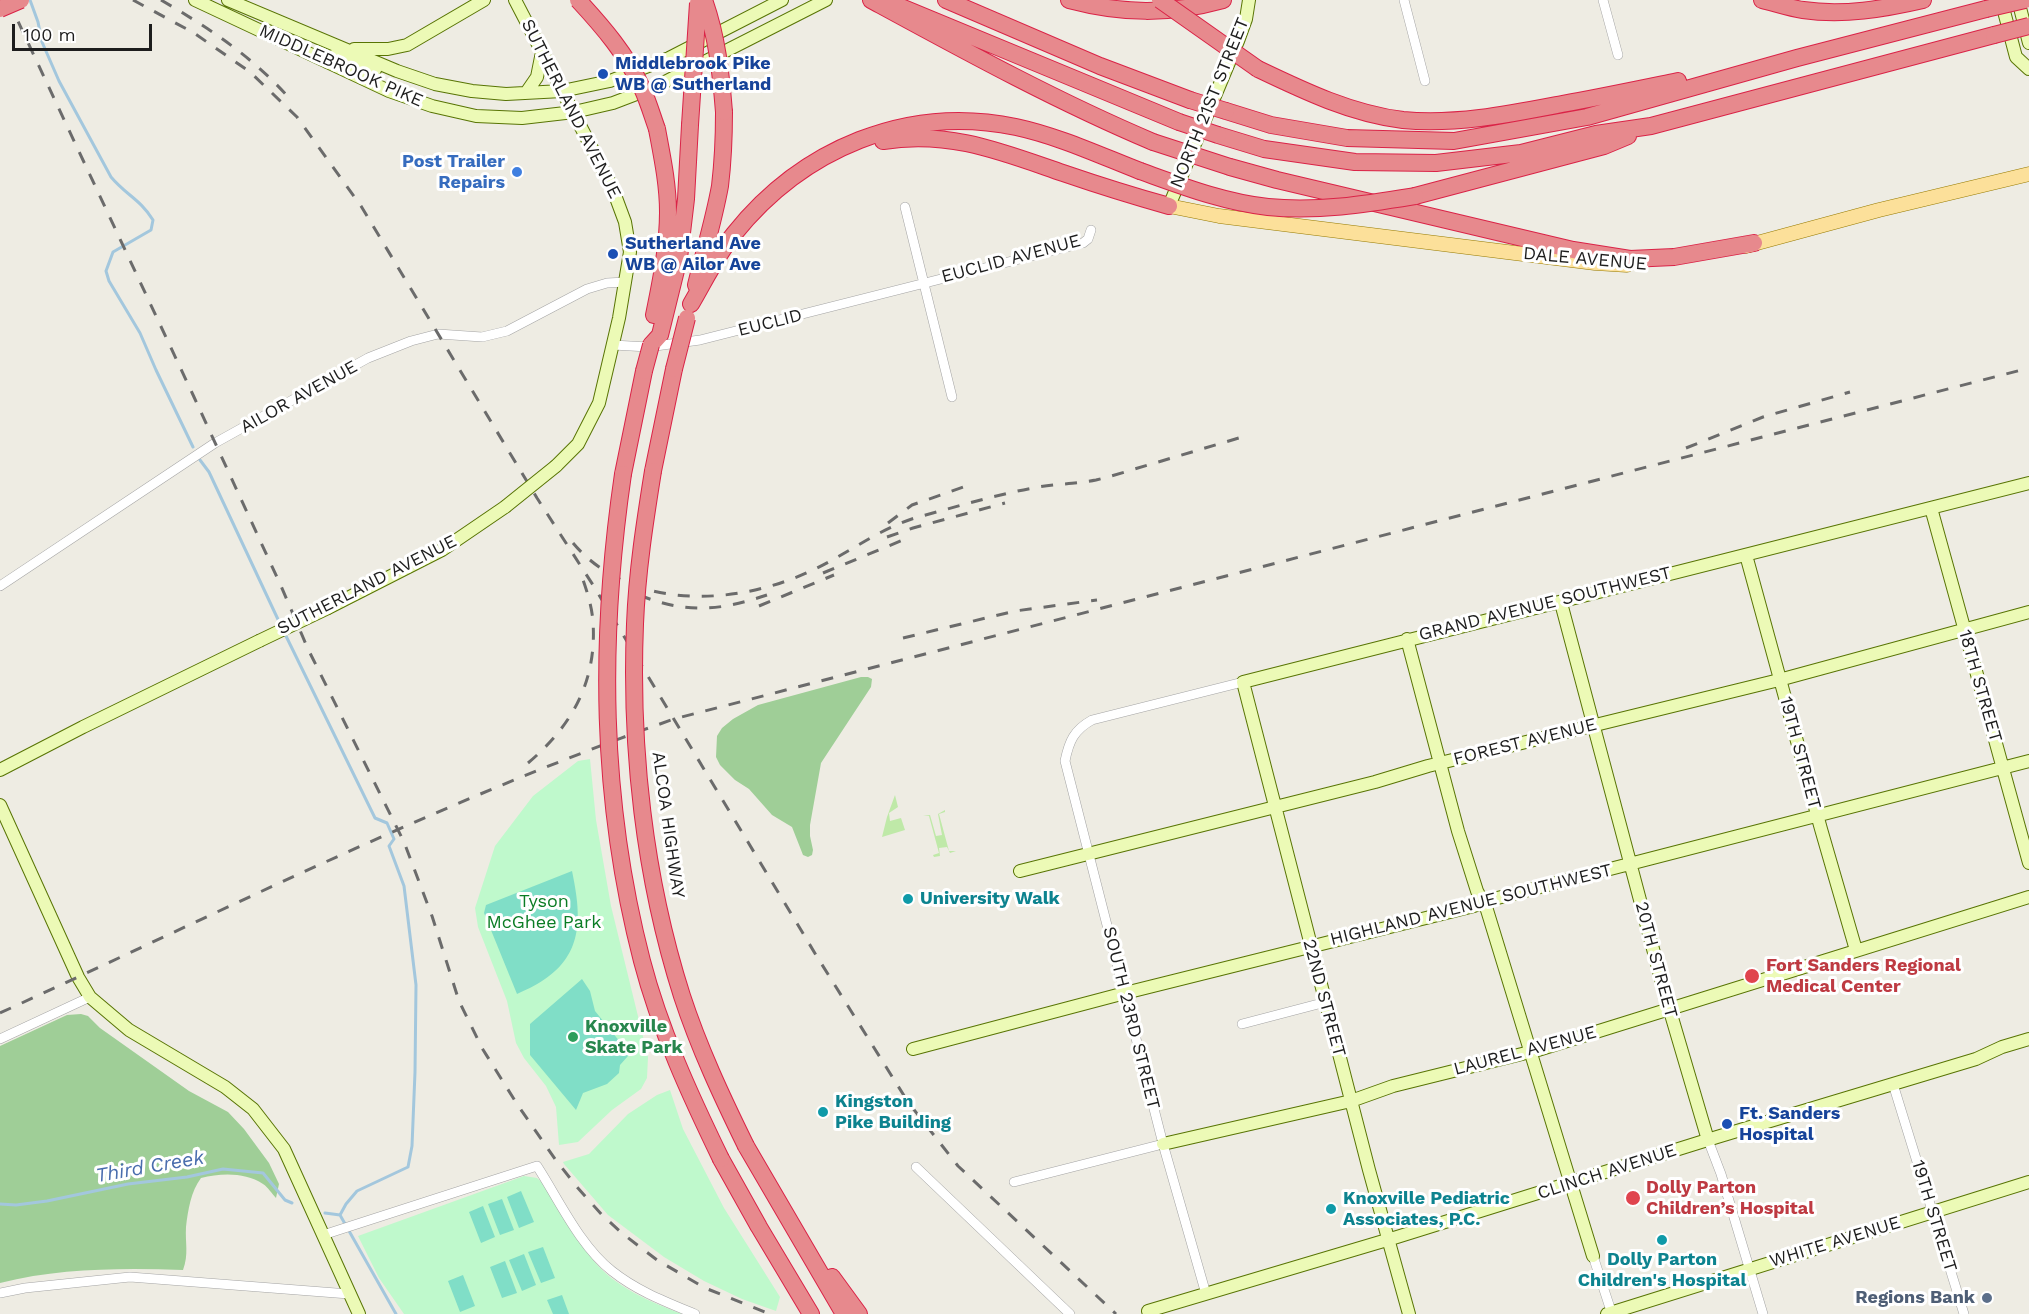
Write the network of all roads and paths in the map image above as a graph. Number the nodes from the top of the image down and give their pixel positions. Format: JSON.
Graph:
{"nodes":[{"id":1,"x":21,"y":0,"type":"edge"},
{"id":2,"x":195,"y":0,"type":"edge"},
{"id":3,"x":484,"y":0,"type":"edge"},
{"id":4,"x":515,"y":0,"type":"edge"},
{"id":5,"x":578,"y":0,"type":"edge"},
{"id":6,"x":782,"y":0,"type":"edge"},
{"id":7,"x":826,"y":0,"type":"edge"},
{"id":8,"x":871,"y":0,"type":"edge"},
{"id":9,"x":884,"y":0,"type":"edge"},
{"id":10,"x":946,"y":0,"type":"edge"},
{"id":11,"x":1069,"y":0,"type":"edge"},
{"id":12,"x":1160,"y":0,"type":"edge"},
{"id":13,"x":1223,"y":0,"type":"edge"},
{"id":14,"x":1249,"y":0,"type":"edge"},
{"id":15,"x":1404,"y":0,"type":"edge"},
{"id":16,"x":1603,"y":0,"type":"edge"},
{"id":17,"x":1762,"y":0,"type":"edge"},
{"id":18,"x":1923,"y":0,"type":"edge"},
{"id":19,"x":2001,"y":0,"type":"edge"},
{"id":20,"x":2018,"y":0,"type":"edge"},
{"id":21,"x":2025,"y":0,"type":"edge"},
{"id":22,"x":230,"y":1,"type":"edge"},
{"id":23,"x":700,"y":1,"type":"edge"},
{"id":24,"x":0,"y":9,"type":"edge"},
{"id":25,"x":226,"y":14,"type":"junction"},
{"id":26,"x":2029,"y":26,"type":"edge"},
{"id":27,"x":2029,"y":43,"type":"edge"},
{"id":28,"x":344,"y":48,"type":"junction"},
{"id":29,"x":542,"y":52,"type":"junction"},
{"id":30,"x":1618,"y":56,"type":"dead end"},
{"id":31,"x":1797,"y":58,"type":"junction"},
{"id":32,"x":327,"y":62,"type":"junction"},
{"id":33,"x":2029,"y":69,"type":"edge"},
{"id":34,"x":397,"y":71,"type":"junction"},
{"id":35,"x":1425,"y":81,"type":"dead end"},
{"id":36,"x":562,"y":91,"type":"junction"},
{"id":37,"x":526,"y":93,"type":"junction"},
{"id":38,"x":574,"y":112,"type":"junction"},
{"id":39,"x":1651,"y":126,"type":"junction"},
{"id":40,"x":832,"y":152,"type":"junction"},
{"id":41,"x":2029,"y":174,"type":"edge"},
{"id":42,"x":1169,"y":206,"type":"junction"},
{"id":43,"x":904,"y":207,"type":"dead end"},
{"id":44,"x":1091,"y":230,"type":"dead end"},
{"id":45,"x":1754,"y":243,"type":"junction"},
{"id":46,"x":626,"y":282,"type":"junction"},
{"id":47,"x":924,"y":282,"type":"junction"},
{"id":48,"x":689,"y":311,"type":"junction"},
{"id":49,"x":659,"y":319,"type":"junction"},
{"id":50,"x":613,"y":345,"type":"junction"},
{"id":51,"x":952,"y":397,"type":"dead end"},
{"id":52,"x":2029,"y":483,"type":"edge"},
{"id":53,"x":1931,"y":508,"type":"junction"},
{"id":54,"x":1746,"y":555,"type":"junction"},
{"id":55,"x":0,"y":586,"type":"edge"},
{"id":56,"x":1561,"y":603,"type":"junction"},
{"id":57,"x":2029,"y":612,"type":"edge"},
{"id":58,"x":1964,"y":629,"type":"junction"},
{"id":59,"x":1407,"y":639,"type":"junction"},
{"id":60,"x":1779,"y":680,"type":"junction"},
{"id":61,"x":1243,"y":682,"type":"junction"},
{"id":62,"x":1594,"y":725,"type":"junction"},
{"id":63,"x":1070,"y":741,"type":"joint"},
{"id":64,"x":2029,"y":761,"type":"edge"},
{"id":65,"x":1439,"y":763,"type":"junction"},
{"id":66,"x":2002,"y":768,"type":"junction"},
{"id":67,"x":0,"y":770,"type":"edge"},
{"id":68,"x":0,"y":805,"type":"edge"},
{"id":69,"x":1275,"y":807,"type":"junction"},
{"id":70,"x":1817,"y":816,"type":"junction"},
{"id":71,"x":0,"y":826,"type":"edge"},
{"id":72,"x":16,"y":842,"type":"junction"},
{"id":73,"x":1089,"y":854,"type":"junction"},
{"id":74,"x":2029,"y":863,"type":"edge"},
{"id":75,"x":1629,"y":865,"type":"junction"},
{"id":76,"x":1020,"y":872,"type":"dead end"},
{"id":77,"x":2029,"y":897,"type":"edge"},
{"id":78,"x":1482,"y":902,"type":"junction"},
{"id":79,"x":1311,"y":947,"type":"junction"},
{"id":80,"x":1856,"y":950,"type":"junction"},
{"id":81,"x":1125,"y":993,"type":"junction"},
{"id":82,"x":90,"y":997,"type":"junction"},
{"id":83,"x":1326,"y":1002,"type":"junction"},
{"id":84,"x":1669,"y":1009,"type":"junction"},
{"id":85,"x":1242,"y":1024,"type":"dead end"},
{"id":86,"x":0,"y":1039,"type":"edge"},
{"id":87,"x":2029,"y":1039,"type":"edge"},
{"id":88,"x":913,"y":1048,"type":"dead end"},
{"id":89,"x":1529,"y":1052,"type":"junction"},
{"id":90,"x":1893,"y":1084,"type":"junction"},
{"id":91,"x":1351,"y":1101,"type":"junction"},
{"id":92,"x":1708,"y":1140,"type":"junction"},
{"id":93,"x":1162,"y":1144,"type":"junction"},
{"id":94,"x":916,"y":1167,"type":"dead end"},
{"id":95,"x":1014,"y":1182,"type":"dead end"},
{"id":96,"x":2029,"y":1182,"type":"edge"},
{"id":97,"x":1570,"y":1184,"type":"junction"},
{"id":98,"x":1933,"y":1212,"type":"junction"},
{"id":99,"x":323,"y":1235,"type":"junction"},
{"id":100,"x":800,"y":1237,"type":"junction"},
{"id":101,"x":1387,"y":1240,"type":"junction"},
{"id":102,"x":1593,"y":1256,"type":"joint"},
{"id":103,"x":1749,"y":1269,"type":"junction"},
{"id":104,"x":0,"y":1293,"type":"edge"},
{"id":105,"x":349,"y":1294,"type":"junction"},
{"id":106,"x":1206,"y":1294,"type":"junction"},
{"id":107,"x":852,"y":1310,"type":"edge"},
{"id":108,"x":1148,"y":1311,"type":"dead end"},
{"id":109,"x":359,"y":1314,"type":"edge"},
{"id":110,"x":695,"y":1314,"type":"edge"},
{"id":111,"x":811,"y":1314,"type":"edge"},
{"id":112,"x":1070,"y":1314,"type":"edge"},
{"id":113,"x":1409,"y":1314,"type":"edge"},
{"id":114,"x":1610,"y":1314,"type":"edge"},
{"id":115,"x":1763,"y":1314,"type":"edge"},
{"id":116,"x":1964,"y":1314,"type":"edge"}],
"edges":[{"from":1,"to":24,"type":"highway","bridge":true},
{"from":2,"to":25,"type":"street","name":"MIDDLEBROOK PIKE"},
{"from":3,"to":28,"type":"street"},
{"from":4,"to":29,"type":"street","name":"SUTHERLAND AVENUE"},
{"from":5,"to":49,"type":"highway","bridge":true},
{"from":6,"to":36,"type":"street","name":"MIDDLEBROOK PIKE"},
{"from":7,"to":38,"type":"street","name":"MIDDLEBROOK PIKE"},
{"from":8,"to":45,"type":"highway","bridge":true},
{"from":9,"to":39,"type":"highway","bridge":true},
{"from":10,"to":31,"type":"highway","bridge":true},
{"from":11,"to":13,"type":"highway"},
{"from":12,"to":31,"type":"highway","bridge":true},
{"from":14,"to":42,"type":"street","name":"NORTH 21ST STREET"},
{"from":15,"to":35,"type":"street"},
{"from":16,"to":30,"type":"street"},
{"from":17,"to":18,"type":"highway"},
{"from":19,"to":33,"type":"street"},
{"from":20,"to":27,"type":"street"},
{"from":21,"to":31,"type":"highway","bridge":true},
{"from":22,"to":25,"type":"street"},
{"from":22,"to":28,"type":"street","name":"MIDDLEBROOK PIKE"},
{"from":23,"to":48,"type":"highway","name":"ALCOA HIGHWAY","bridge":true},
{"from":23,"to":49,"type":"highway","bridge":true},
{"from":25,"to":32,"type":"street","name":"MIDDLEBROOK PIKE"},
{"from":26,"to":39,"type":"highway","bridge":true},
{"from":28,"to":34,"type":"street","name":"MIDDLEBROOK PIKE"},
{"from":29,"to":36,"type":"street","name":"SUTHERLAND AVENUE"},
{"from":29,"to":37,"type":"street"},
{"from":32,"to":34,"type":"street"},
{"from":32,"to":38,"type":"street","name":"MIDDLEBROOK PIKE"},
{"from":34,"to":37,"type":"street","name":"MIDDLEBROOK PIKE"},
{"from":36,"to":37,"type":"street","name":"MIDDLEBROOK PIKE"},
{"from":36,"to":38,"type":"street","name":"SUTHERLAND AVENUE"},
{"from":38,"to":46,"type":"street","name":"SUTHERLAND AVENUE"},
{"from":39,"to":40,"type":"highway","bridge":true},
{"from":40,"to":42,"type":"highway"},
{"from":40,"to":48,"type":"highway"},
{"from":41,"to":45,"type":"main road","name":"DALE AVENUE"},
{"from":42,"to":45,"type":"main road","name":"DALE AVENUE"},
{"from":43,"to":47,"type":"street"},
{"from":44,"to":47,"type":"street","name":"EUCLID AVENUE"},
{"from":46,"to":50,"type":"street","name":"SUTHERLAND AVENUE"},
{"from":46,"to":55,"type":"street","name":"AILOR AVENUE"},
{"from":47,"to":50,"type":"street","name":"EUCLID"},
{"from":47,"to":51,"type":"street"},
{"from":48,"to":100,"type":"highway","name":"ALCOA HIGHWAY","bridge":true},
{"from":49,"to":111,"type":"highway","bridge":true},
{"from":50,"to":67,"type":"street","name":"SUTHERLAND AVENUE","bridge":true},
{"from":52,"to":53,"type":"street","name":"GRAND AVENUE SOUTHWEST"},
{"from":53,"to":54,"type":"street","name":"GRAND AVENUE SOUTHWEST"},
{"from":53,"to":58,"type":"street","name":"18TH STREET"},
{"from":54,"to":56,"type":"street","name":"GRAND AVENUE SOUTHWEST"},
{"from":54,"to":60,"type":"street","name":"19TH STREET"},
{"from":56,"to":59,"type":"street","name":"GRAND AVENUE SOUTHWEST"},
{"from":56,"to":62,"type":"street","name":"20TH STREET"},
{"from":57,"to":58,"type":"street","name":"FOREST AVENUE"},
{"from":58,"to":60,"type":"street","name":"FOREST AVENUE"},
{"from":58,"to":66,"type":"street","name":"18TH STREET"},
{"from":59,"to":61,"type":"street","name":"GRAND AVENUE SOUTHWEST"},
{"from":59,"to":65,"type":"street"},
{"from":60,"to":62,"type":"street","name":"FOREST AVENUE"},
{"from":60,"to":70,"type":"street","name":"19TH STREET"},
{"from":61,"to":63,"type":"street","name":"GRAND AVENUE SOUTHWEST"},
{"from":61,"to":69,"type":"street","name":"22ND STREET"},
{"from":62,"to":65,"type":"street","name":"FOREST AVENUE"},
{"from":62,"to":75,"type":"street","name":"20TH STREET"},
{"from":63,"to":73,"type":"street","name":"SOUTH 23RD STREET"},
{"from":64,"to":66,"type":"street","name":"HIGHLAND AVENUE SOUTHWEST"},
{"from":65,"to":69,"type":"street","name":"FOREST AVENUE"},
{"from":65,"to":78,"type":"street"},
{"from":66,"to":70,"type":"street","name":"HIGHLAND AVENUE SOUTHWEST"},
{"from":66,"to":74,"type":"street","name":"18TH STREET"},
{"from":68,"to":72,"type":"street"},
{"from":69,"to":73,"type":"street","name":"FOREST AVENUE"},
{"from":69,"to":79,"type":"street","name":"22ND STREET"},
{"from":70,"to":75,"type":"street","name":"HIGHLAND AVENUE SOUTHWEST"},
{"from":70,"to":80,"type":"street","name":"19TH STREET"},
{"from":71,"to":72,"type":"street"},
{"from":72,"to":82,"type":"street"},
{"from":73,"to":76,"type":"street","name":"FOREST AVENUE"},
{"from":73,"to":81,"type":"street","name":"SOUTH 23RD STREET"},
{"from":75,"to":78,"type":"street","name":"HIGHLAND AVENUE SOUTHWEST"},
{"from":75,"to":84,"type":"street","name":"20TH STREET"},
{"from":77,"to":80,"type":"street","name":"LAUREL AVENUE"},
{"from":78,"to":79,"type":"street","name":"HIGHLAND AVENUE SOUTHWEST"},
{"from":78,"to":89,"type":"street"},
{"from":79,"to":81,"type":"street","name":"HIGHLAND AVENUE SOUTHWEST"},
{"from":79,"to":83,"type":"street","name":"22ND STREET"},
{"from":80,"to":84,"type":"street","name":"LAUREL AVENUE"},
{"from":81,"to":88,"type":"street","name":"HIGHLAND AVENUE SOUTHWEST"},
{"from":81,"to":93,"type":"street","name":"SOUTH 23RD STREET"},
{"from":82,"to":86,"type":"street"},
{"from":82,"to":99,"type":"street"},
{"from":83,"to":85,"type":"street"},
{"from":83,"to":91,"type":"street","name":"22ND STREET"},
{"from":84,"to":89,"type":"street","name":"LAUREL AVENUE"},
{"from":84,"to":92,"type":"street","name":"20TH STREET"},
{"from":87,"to":90,"type":"street","name":"CLINCH AVENUE"},
{"from":89,"to":91,"type":"street","name":"LAUREL AVENUE"},
{"from":89,"to":97,"type":"street"},
{"from":90,"to":92,"type":"street","name":"CLINCH AVENUE"},
{"from":90,"to":98,"type":"street","name":"19TH STREET"},
{"from":91,"to":93,"type":"street","name":"LAUREL AVENUE"},
{"from":91,"to":101,"type":"street","name":"22ND STREET"},
{"from":92,"to":97,"type":"street","name":"CLINCH AVENUE"},
{"from":92,"to":103,"type":"street","name":"20TH STREET"},
{"from":93,"to":95,"type":"street","name":"LAUREL AVENUE"},
{"from":93,"to":106,"type":"street","name":"SOUTH 23RD STREET"},
{"from":94,"to":112,"type":"street"},
{"from":96,"to":98,"type":"street","name":"WHITE AVENUE"},
{"from":97,"to":101,"type":"street","name":"CLINCH AVENUE"},
{"from":97,"to":102,"type":"street"},
{"from":98,"to":103,"type":"street","name":"WHITE AVENUE"},
{"from":98,"to":116,"type":"street","name":"19TH STREET"},
{"from":99,"to":105,"type":"street"},
{"from":99,"to":110,"type":"street"},
{"from":100,"to":107,"type":"highway"},
{"from":100,"to":107,"type":"highway","name":"ALCOA HIGHWAY"},
{"from":101,"to":106,"type":"street","name":"CLINCH AVENUE"},
{"from":101,"to":113,"type":"street","name":"22ND STREET"},
{"from":102,"to":114,"type":"street"},
{"from":103,"to":114,"type":"street","name":"WHITE AVENUE"},
{"from":103,"to":115,"type":"street","name":"20TH STREET"},
{"from":104,"to":105,"type":"street"},
{"from":105,"to":109,"type":"street"},
{"from":106,"to":108,"type":"street","name":"CLINCH AVENUE"}]}
